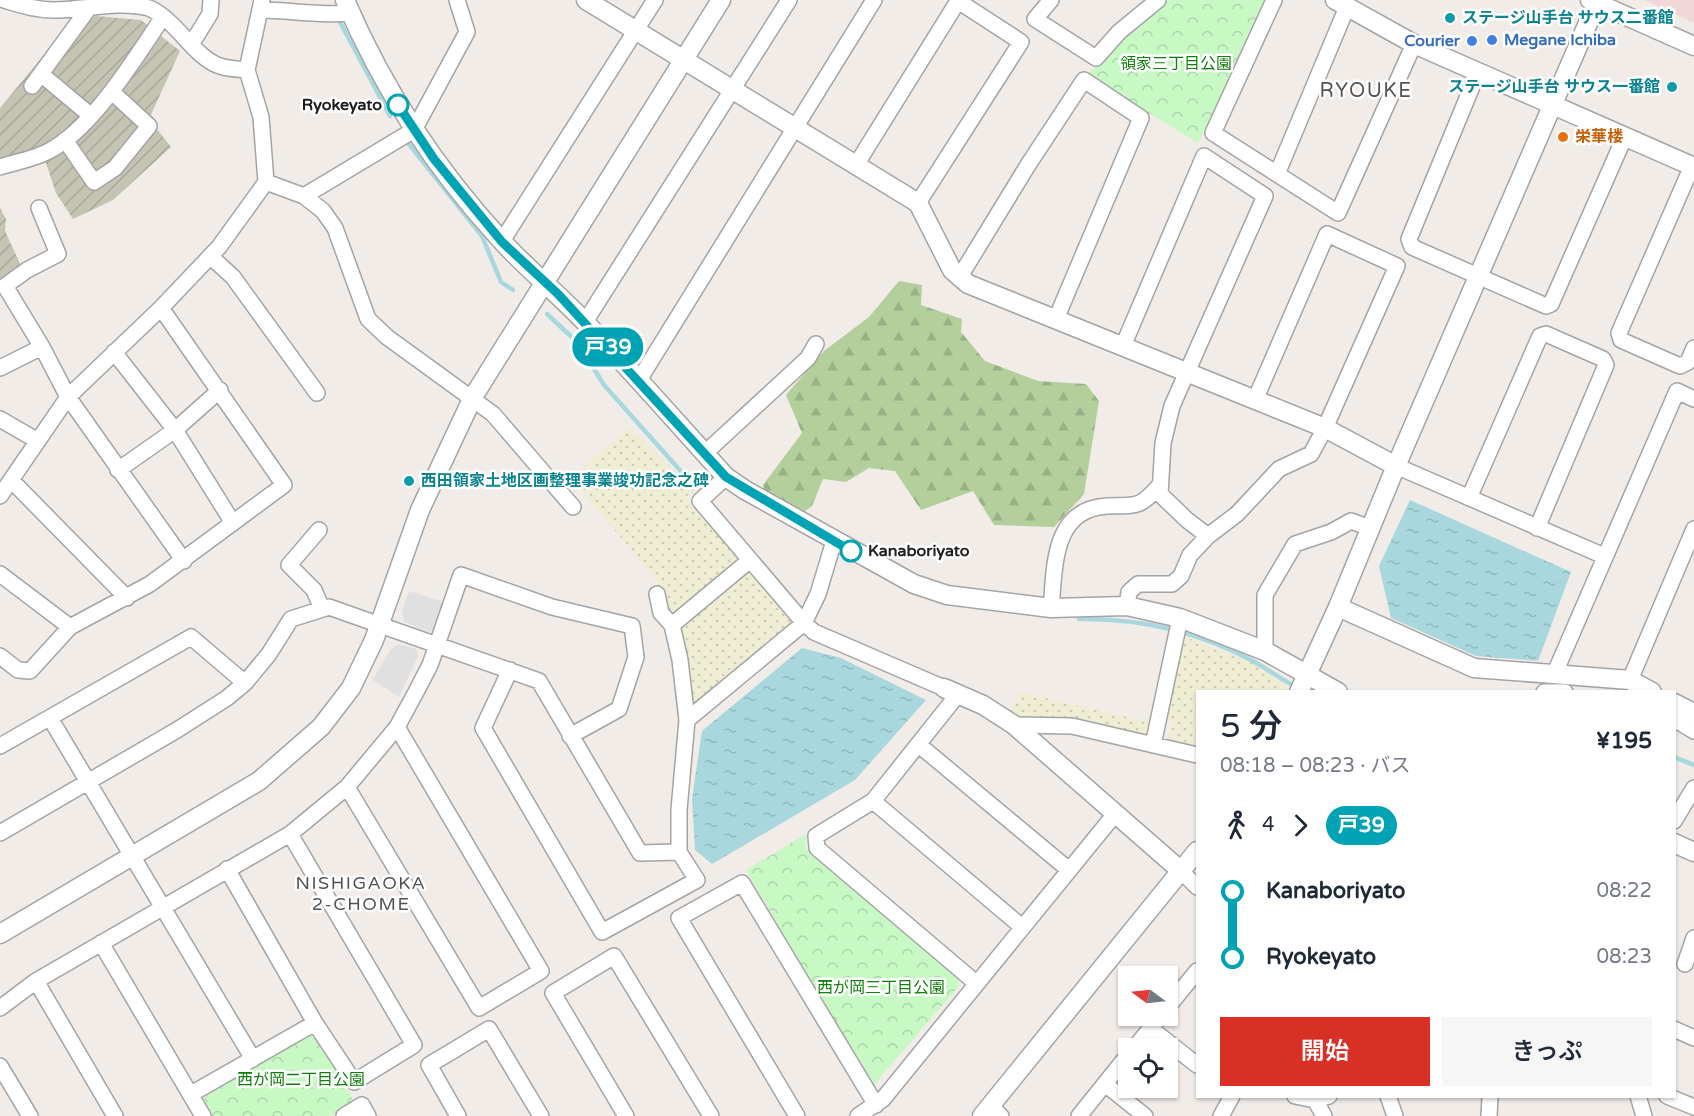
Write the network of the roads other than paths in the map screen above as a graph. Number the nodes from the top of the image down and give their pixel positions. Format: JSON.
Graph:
{"nodes":[{"id":1,"x":4,"y":0,"type":"edge"},
{"id":2,"x":211,"y":0,"type":"edge"},
{"id":3,"x":457,"y":0,"type":"edge"},
{"id":4,"x":586,"y":0,"type":"edge"},
{"id":5,"x":655,"y":0,"type":"edge"},
{"id":6,"x":721,"y":0,"type":"edge"},
{"id":7,"x":789,"y":0,"type":"edge"},
{"id":8,"x":874,"y":0,"type":"edge"},
{"id":9,"x":1051,"y":0,"type":"edge"},
{"id":10,"x":1158,"y":0,"type":"edge"},
{"id":11,"x":1274,"y":0,"type":"edge"},
{"id":12,"x":1595,"y":1,"type":"edge"},
{"id":13,"x":129,"y":2,"type":"edge"},
{"id":14,"x":1341,"y":4,"type":"edge"},
{"id":15,"x":91,"y":5,"type":"junction"},
{"id":16,"x":261,"y":5,"type":"edge"},
{"id":17,"x":348,"y":7,"type":"edge"},
{"id":18,"x":163,"y":17,"type":"junction"},
{"id":19,"x":636,"y":29,"type":"junction"},
{"id":20,"x":192,"y":43,"type":"junction"},
{"id":21,"x":1414,"y":44,"type":"junction"},
{"id":22,"x":1694,"y":46,"type":"edge"},
{"id":23,"x":684,"y":60,"type":"junction"},
{"id":24,"x":248,"y":70,"type":"junction"},
{"id":25,"x":1478,"y":72,"type":"junction"},
{"id":26,"x":732,"y":89,"type":"junction"},
{"id":27,"x":112,"y":92,"type":"junction"},
{"id":28,"x":1552,"y":103,"type":"junction"},
{"id":29,"x":90,"y":115,"type":"junction"},
{"id":30,"x":795,"y":127,"type":"junction"},
{"id":31,"x":414,"y":130,"type":"junction"},
{"id":32,"x":1625,"y":136,"type":"junction"},
{"id":33,"x":65,"y":140,"type":"junction"},
{"id":34,"x":856,"y":165,"type":"junction"},
{"id":35,"x":1693,"y":166,"type":"edge"},
{"id":36,"x":0,"y":167,"type":"edge"},
{"id":37,"x":1277,"y":174,"type":"junction"},
{"id":38,"x":266,"y":182,"type":"junction"},
{"id":39,"x":304,"y":196,"type":"junction"},
{"id":40,"x":918,"y":203,"type":"junction"},
{"id":41,"x":39,"y":208,"type":"dead end"},
{"id":42,"x":502,"y":242,"type":"junction"},
{"id":43,"x":210,"y":256,"type":"junction"},
{"id":44,"x":1478,"y":277,"type":"junction"},
{"id":45,"x":959,"y":278,"type":"junction"},
{"id":46,"x":544,"y":280,"type":"junction"},
{"id":47,"x":2,"y":287,"type":"edge"},
{"id":48,"x":161,"y":308,"type":"junction"},
{"id":49,"x":1056,"y":320,"type":"junction"},
{"id":50,"x":585,"y":322,"type":"junction"},
{"id":51,"x":816,"y":344,"type":"dead end"},
{"id":52,"x":1123,"y":346,"type":"junction"},
{"id":53,"x":42,"y":347,"type":"junction"},
{"id":54,"x":1694,"y":348,"type":"edge"},
{"id":55,"x":114,"y":352,"type":"junction"},
{"id":56,"x":0,"y":368,"type":"edge"},
{"id":57,"x":1187,"y":373,"type":"junction"},
{"id":58,"x":639,"y":380,"type":"junction"},
{"id":59,"x":220,"y":390,"type":"junction"},
{"id":60,"x":317,"y":393,"type":"dead end"},
{"id":61,"x":68,"y":397,"type":"junction"},
{"id":62,"x":472,"y":397,"type":"junction"},
{"id":63,"x":1694,"y":399,"type":"edge"},
{"id":64,"x":1255,"y":400,"type":"junction"},
{"id":65,"x":0,"y":419,"type":"edge"},
{"id":66,"x":1325,"y":428,"type":"junction"},
{"id":67,"x":175,"y":430,"type":"junction"},
{"id":68,"x":38,"y":441,"type":"junction"},
{"id":69,"x":705,"y":453,"type":"junction"},
{"id":70,"x":1396,"y":466,"type":"junction"},
{"id":71,"x":118,"y":470,"type":"junction"},
{"id":72,"x":726,"y":477,"type":"junction"},
{"id":73,"x":11,"y":480,"type":"junction"},
{"id":74,"x":1159,"y":486,"type":"junction"},
{"id":75,"x":0,"y":496,"type":"edge"},
{"id":76,"x":1469,"y":498,"type":"junction"},
{"id":77,"x":573,"y":507,"type":"dead end"},
{"id":78,"x":233,"y":523,"type":"junction"},
{"id":79,"x":1370,"y":528,"type":"junction"},
{"id":80,"x":1537,"y":528,"type":"junction"},
{"id":81,"x":1694,"y":529,"type":"edge"},
{"id":82,"x":319,"y":530,"type":"dead end"},
{"id":83,"x":1208,"y":536,"type":"junction"},
{"id":84,"x":834,"y":541,"type":"junction"},
{"id":85,"x":1604,"y":556,"type":"junction"},
{"id":86,"x":750,"y":560,"type":"junction"},
{"id":87,"x":184,"y":561,"type":"junction"},
{"id":88,"x":0,"y":574,"type":"edge"},
{"id":89,"x":657,"y":594,"type":"dead end"},
{"id":90,"x":127,"y":598,"type":"junction"},
{"id":91,"x":1127,"y":606,"type":"junction"},
{"id":92,"x":1338,"y":607,"type":"junction"},
{"id":93,"x":322,"y":609,"type":"junction"},
{"id":94,"x":1052,"y":609,"type":"junction"},
{"id":95,"x":1180,"y":618,"type":"junction"},
{"id":96,"x":804,"y":623,"type":"junction"},
{"id":97,"x":380,"y":624,"type":"junction"},
{"id":98,"x":672,"y":625,"type":"junction"},
{"id":99,"x":70,"y":627,"type":"junction"},
{"id":100,"x":437,"y":645,"type":"junction"},
{"id":101,"x":1264,"y":651,"type":"junction"},
{"id":102,"x":0,"y":656,"type":"edge"},
{"id":103,"x":510,"y":670,"type":"junction"},
{"id":104,"x":1554,"y":675,"type":"junction"},
{"id":105,"x":1630,"y":680,"type":"junction"},
{"id":106,"x":245,"y":683,"type":"junction"},
{"id":107,"x":1302,"y":683,"type":"edge"},
{"id":108,"x":1330,"y":690,"type":"edge"},
{"id":109,"x":1648,"y":690,"type":"edge"},
{"id":110,"x":951,"y":691,"type":"junction"},
{"id":111,"x":1676,"y":704,"type":"edge"},
{"id":112,"x":1694,"y":717,"type":"edge"},
{"id":113,"x":50,"y":718,"type":"junction"},
{"id":114,"x":1676,"y":719,"type":"edge"},
{"id":115,"x":687,"y":720,"type":"junction"},
{"id":116,"x":1014,"y":725,"type":"junction"},
{"id":117,"x":397,"y":727,"type":"junction"},
{"id":118,"x":570,"y":736,"type":"junction"},
{"id":119,"x":1153,"y":745,"type":"junction"},
{"id":120,"x":0,"y":746,"type":"edge"},
{"id":121,"x":920,"y":746,"type":"junction"},
{"id":122,"x":1196,"y":755,"type":"edge"},
{"id":123,"x":89,"y":781,"type":"junction"},
{"id":124,"x":347,"y":787,"type":"junction"},
{"id":125,"x":1694,"y":788,"type":"edge"},
{"id":126,"x":873,"y":801,"type":"junction"},
{"id":127,"x":1115,"y":814,"type":"junction"},
{"id":128,"x":1676,"y":818,"type":"edge"},
{"id":129,"x":0,"y":833,"type":"edge"},
{"id":130,"x":290,"y":834,"type":"junction"},
{"id":131,"x":1676,"y":844,"type":"edge"},
{"id":132,"x":679,"y":852,"type":"junction"},
{"id":133,"x":1196,"y":852,"type":"edge"},
{"id":134,"x":1694,"y":852,"type":"edge"},
{"id":135,"x":133,"y":854,"type":"junction"},
{"id":136,"x":227,"y":869,"type":"junction"},
{"id":137,"x":1069,"y":870,"type":"junction"},
{"id":138,"x":1180,"y":870,"type":"junction"},
{"id":139,"x":1196,"y":886,"type":"edge"},
{"id":140,"x":164,"y":906,"type":"junction"},
{"id":141,"x":1022,"y":927,"type":"junction"},
{"id":142,"x":0,"y":934,"type":"edge"},
{"id":143,"x":1694,"y":938,"type":"edge"},
{"id":144,"x":101,"y":943,"type":"junction"},
{"id":145,"x":1684,"y":964,"type":"edge"},
{"id":146,"x":1196,"y":976,"type":"edge"},
{"id":147,"x":36,"y":981,"type":"junction"},
{"id":148,"x":976,"y":984,"type":"junction"},
{"id":149,"x":1178,"y":996,"type":"edge"},
{"id":150,"x":0,"y":1008,"type":"edge"},
{"id":151,"x":315,"y":1023,"type":"junction"},
{"id":152,"x":1150,"y":1028,"type":"joint"},
{"id":153,"x":1676,"y":1030,"type":"edge"},
{"id":154,"x":1142,"y":1038,"type":"edge"},
{"id":155,"x":1694,"y":1038,"type":"edge"},
{"id":156,"x":253,"y":1059,"type":"junction"},
{"id":157,"x":1196,"y":1064,"type":"edge"},
{"id":158,"x":0,"y":1066,"type":"edge"},
{"id":159,"x":1118,"y":1067,"type":"edge"},
{"id":160,"x":1104,"y":1084,"type":"junction"},
{"id":161,"x":191,"y":1094,"type":"junction"},
{"id":162,"x":1231,"y":1098,"type":"edge"},
{"id":163,"x":1322,"y":1098,"type":"edge"},
{"id":164,"x":1389,"y":1098,"type":"edge"},
{"id":165,"x":1490,"y":1098,"type":"edge"},
{"id":166,"x":1639,"y":1098,"type":"edge"},
{"id":167,"x":1673,"y":1098,"type":"edge"},
{"id":168,"x":876,"y":1105,"type":"junction"},
{"id":169,"x":1694,"y":1107,"type":"edge"},
{"id":170,"x":991,"y":1113,"type":"edge"},
{"id":171,"x":30,"y":1116,"type":"edge"},
{"id":172,"x":115,"y":1116,"type":"edge"},
{"id":173,"x":203,"y":1116,"type":"edge"},
{"id":174,"x":344,"y":1116,"type":"edge"},
{"id":175,"x":368,"y":1116,"type":"edge"},
{"id":176,"x":458,"y":1116,"type":"edge"},
{"id":177,"x":541,"y":1116,"type":"edge"},
{"id":178,"x":626,"y":1116,"type":"edge"},
{"id":179,"x":711,"y":1116,"type":"edge"},
{"id":180,"x":796,"y":1116,"type":"edge"},
{"id":181,"x":858,"y":1116,"type":"edge"},
{"id":182,"x":1078,"y":1116,"type":"edge"},
{"id":183,"x":1145,"y":1116,"type":"edge"},
{"id":184,"x":1221,"y":1116,"type":"edge"},
{"id":185,"x":1324,"y":1116,"type":"edge"},
{"id":186,"x":1395,"y":1116,"type":"edge"},
{"id":187,"x":1489,"y":1116,"type":"edge"},
{"id":188,"x":1644,"y":1116,"type":"edge"}],
"edges":[{"from":1,"to":15,"type":"street"},
{"from":2,"to":20,"type":"street"},
{"from":3,"to":31,"type":"street"},
{"from":4,"to":19,"type":"street"},
{"from":5,"to":19,"type":"street"},
{"from":6,"to":23,"type":"street"},
{"from":7,"to":26,"type":"street"},
{"from":8,"to":30,"type":"street"},
{"from":9,"to":10,"type":"street"},
{"from":11,"to":37,"type":"street"},
{"from":12,"to":22,"type":"street"},
{"from":12,"to":28,"type":"street"},
{"from":13,"to":15,"type":"street"},
{"from":13,"to":18,"type":"street"},
{"from":14,"to":21,"type":"street"},
{"from":14,"to":37,"type":"street"},
{"from":15,"to":29,"type":"street"},
{"from":16,"to":17,"type":"street"},
{"from":16,"to":24,"type":"street"},
{"from":17,"to":31,"type":"street"},
{"from":18,"to":20,"type":"street"},
{"from":18,"to":27,"type":"street"},
{"from":19,"to":23,"type":"street"},
{"from":19,"to":42,"type":"street"},
{"from":20,"to":24,"type":"street"},
{"from":21,"to":25,"type":"street"},
{"from":21,"to":37,"type":"street"},
{"from":23,"to":26,"type":"street"},
{"from":23,"to":46,"type":"street"},
{"from":24,"to":38,"type":"street"},
{"from":25,"to":28,"type":"street"},
{"from":25,"to":44,"type":"street"},
{"from":26,"to":30,"type":"street"},
{"from":26,"to":50,"type":"street"},
{"from":27,"to":29,"type":"street"},
{"from":27,"to":33,"type":"street"},
{"from":28,"to":32,"type":"street"},
{"from":28,"to":44,"type":"street"},
{"from":29,"to":33,"type":"street"},
{"from":30,"to":34,"type":"street"},
{"from":30,"to":58,"type":"street"},
{"from":31,"to":39,"type":"street"},
{"from":31,"to":42,"type":"street"},
{"from":32,"to":35,"type":"street"},
{"from":32,"to":44,"type":"street"},
{"from":33,"to":36,"type":"street"},
{"from":34,"to":40,"type":"street"},
{"from":34,"to":40,"type":"street"},
{"from":35,"to":54,"type":"street"},
{"from":38,"to":39,"type":"street"},
{"from":38,"to":43,"type":"street"},
{"from":39,"to":62,"type":"street"},
{"from":40,"to":45,"type":"street"},
{"from":41,"to":47,"type":"street"},
{"from":42,"to":46,"type":"street"},
{"from":43,"to":48,"type":"street"},
{"from":43,"to":60,"type":"street"},
{"from":44,"to":70,"type":"street"},
{"from":45,"to":49,"type":"street"},
{"from":45,"to":49,"type":"street"},
{"from":46,"to":50,"type":"street"},
{"from":46,"to":62,"type":"street"},
{"from":47,"to":53,"type":"street"},
{"from":48,"to":55,"type":"street"},
{"from":48,"to":59,"type":"street"},
{"from":49,"to":52,"type":"street"},
{"from":50,"to":58,"type":"street"},
{"from":51,"to":69,"type":"street"},
{"from":52,"to":57,"type":"street"},
{"from":52,"to":57,"type":"street"},
{"from":53,"to":56,"type":"street"},
{"from":53,"to":61,"type":"street"},
{"from":55,"to":61,"type":"street"},
{"from":55,"to":67,"type":"street"},
{"from":57,"to":64,"type":"street"},
{"from":57,"to":74,"type":"street"},
{"from":58,"to":69,"type":"street"},
{"from":59,"to":67,"type":"street"},
{"from":59,"to":78,"type":"street"},
{"from":61,"to":68,"type":"street"},
{"from":61,"to":71,"type":"street"},
{"from":62,"to":77,"type":"street"},
{"from":62,"to":97,"type":"street"},
{"from":63,"to":85,"type":"street"},
{"from":64,"to":66,"type":"street"},
{"from":64,"to":66,"type":"street"},
{"from":65,"to":68,"type":"street"},
{"from":66,"to":70,"type":"street"},
{"from":66,"to":83,"type":"street"},
{"from":67,"to":71,"type":"street"},
{"from":67,"to":78,"type":"street"},
{"from":68,"to":73,"type":"street"},
{"from":69,"to":72,"type":"street"},
{"from":70,"to":76,"type":"street"},
{"from":70,"to":79,"type":"street"},
{"from":71,"to":87,"type":"street"},
{"from":72,"to":84,"type":"street"},
{"from":72,"to":86,"type":"street"},
{"from":73,"to":75,"type":"street"},
{"from":73,"to":90,"type":"street"},
{"from":74,"to":83,"type":"street"},
{"from":74,"to":94,"type":"street"},
{"from":76,"to":80,"type":"street"},
{"from":76,"to":80,"type":"street"},
{"from":78,"to":87,"type":"street"},
{"from":79,"to":92,"type":"street"},
{"from":79,"to":101,"type":"street"},
{"from":80,"to":85,"type":"street"},
{"from":81,"to":105,"type":"street"},
{"from":82,"to":93,"type":"street"},
{"from":83,"to":91,"type":"street"},
{"from":84,"to":94,"type":"street"},
{"from":84,"to":96,"type":"street"},
{"from":85,"to":104,"type":"street"},
{"from":86,"to":96,"type":"street"},
{"from":86,"to":98,"type":"street"},
{"from":87,"to":90,"type":"street"},
{"from":88,"to":99,"type":"street"},
{"from":89,"to":98,"type":"street"},
{"from":90,"to":99,"type":"street"},
{"from":91,"to":94,"type":"street"},
{"from":91,"to":95,"type":"street"},
{"from":92,"to":104,"type":"street"},
{"from":92,"to":107,"type":"street"},
{"from":93,"to":97,"type":"street"},
{"from":93,"to":106,"type":"street"},
{"from":95,"to":101,"type":"street"},
{"from":95,"to":119,"type":"street"},
{"from":96,"to":110,"type":"street"},
{"from":96,"to":115,"type":"street"},
{"from":97,"to":100,"type":"street"},
{"from":97,"to":135,"type":"street"},
{"from":98,"to":115,"type":"street"},
{"from":99,"to":102,"type":"street"},
{"from":100,"to":103,"type":"street"},
{"from":100,"to":117,"type":"street"},
{"from":100,"to":118,"type":"street"},
{"from":101,"to":107,"type":"street"},
{"from":103,"to":118,"type":"street"},
{"from":103,"to":132,"type":"street"},
{"from":104,"to":105,"type":"street"},
{"from":105,"to":109,"type":"street"},
{"from":106,"to":113,"type":"street"},
{"from":106,"to":123,"type":"street"},
{"from":107,"to":108,"type":"street"},
{"from":110,"to":116,"type":"street"},
{"from":110,"to":121,"type":"street"},
{"from":111,"to":112,"type":"street"},
{"from":112,"to":114,"type":"street"},
{"from":113,"to":120,"type":"street"},
{"from":113,"to":123,"type":"street"},
{"from":115,"to":132,"type":"street"},
{"from":116,"to":119,"type":"street"},
{"from":116,"to":127,"type":"street"},
{"from":117,"to":124,"type":"street"},
{"from":117,"to":124,"type":"street"},
{"from":118,"to":132,"type":"street"},
{"from":119,"to":122,"type":"street"},
{"from":121,"to":126,"type":"street"},
{"from":121,"to":137,"type":"street"},
{"from":123,"to":129,"type":"street"},
{"from":123,"to":135,"type":"street"},
{"from":124,"to":130,"type":"street"},
{"from":125,"to":128,"type":"street"},
{"from":126,"to":141,"type":"street"},
{"from":126,"to":148,"type":"street"},
{"from":127,"to":137,"type":"street"},
{"from":127,"to":138,"type":"street"},
{"from":130,"to":136,"type":"street"},
{"from":130,"to":151,"type":"street"},
{"from":131,"to":134,"type":"street"},
{"from":133,"to":138,"type":"street"},
{"from":135,"to":140,"type":"street"},
{"from":135,"to":142,"type":"street"},
{"from":136,"to":140,"type":"street"},
{"from":136,"to":151,"type":"street"},
{"from":137,"to":141,"type":"street"},
{"from":138,"to":139,"type":"street"},
{"from":138,"to":170,"type":"street"},
{"from":140,"to":144,"type":"street"},
{"from":140,"to":156,"type":"street"},
{"from":141,"to":148,"type":"street"},
{"from":143,"to":145,"type":"street"},
{"from":144,"to":147,"type":"street"},
{"from":144,"to":161,"type":"street"},
{"from":146,"to":149,"type":"street"},
{"from":147,"to":150,"type":"street"},
{"from":147,"to":172,"type":"street"},
{"from":148,"to":168,"type":"street"},
{"from":151,"to":156,"type":"street"},
{"from":152,"to":154,"type":"street"},
{"from":152,"to":157,"type":"street"},
{"from":153,"to":155,"type":"street"},
{"from":156,"to":161,"type":"street"},
{"from":158,"to":171,"type":"street"},
{"from":159,"to":160,"type":"street"},
{"from":160,"to":182,"type":"street"},
{"from":160,"to":183,"type":"street"},
{"from":161,"to":173,"type":"street"},
{"from":162,"to":184,"type":"street"},
{"from":163,"to":185,"type":"street"},
{"from":164,"to":186,"type":"street"},
{"from":165,"to":187,"type":"street"},
{"from":166,"to":188,"type":"street"},
{"from":167,"to":169,"type":"street"},
{"from":168,"to":180,"type":"street"},
{"from":168,"to":181,"type":"street"},
{"from":174,"to":175,"type":"street"},
{"from":176,"to":177,"type":"street"},
{"from":178,"to":179,"type":"street"}]}
